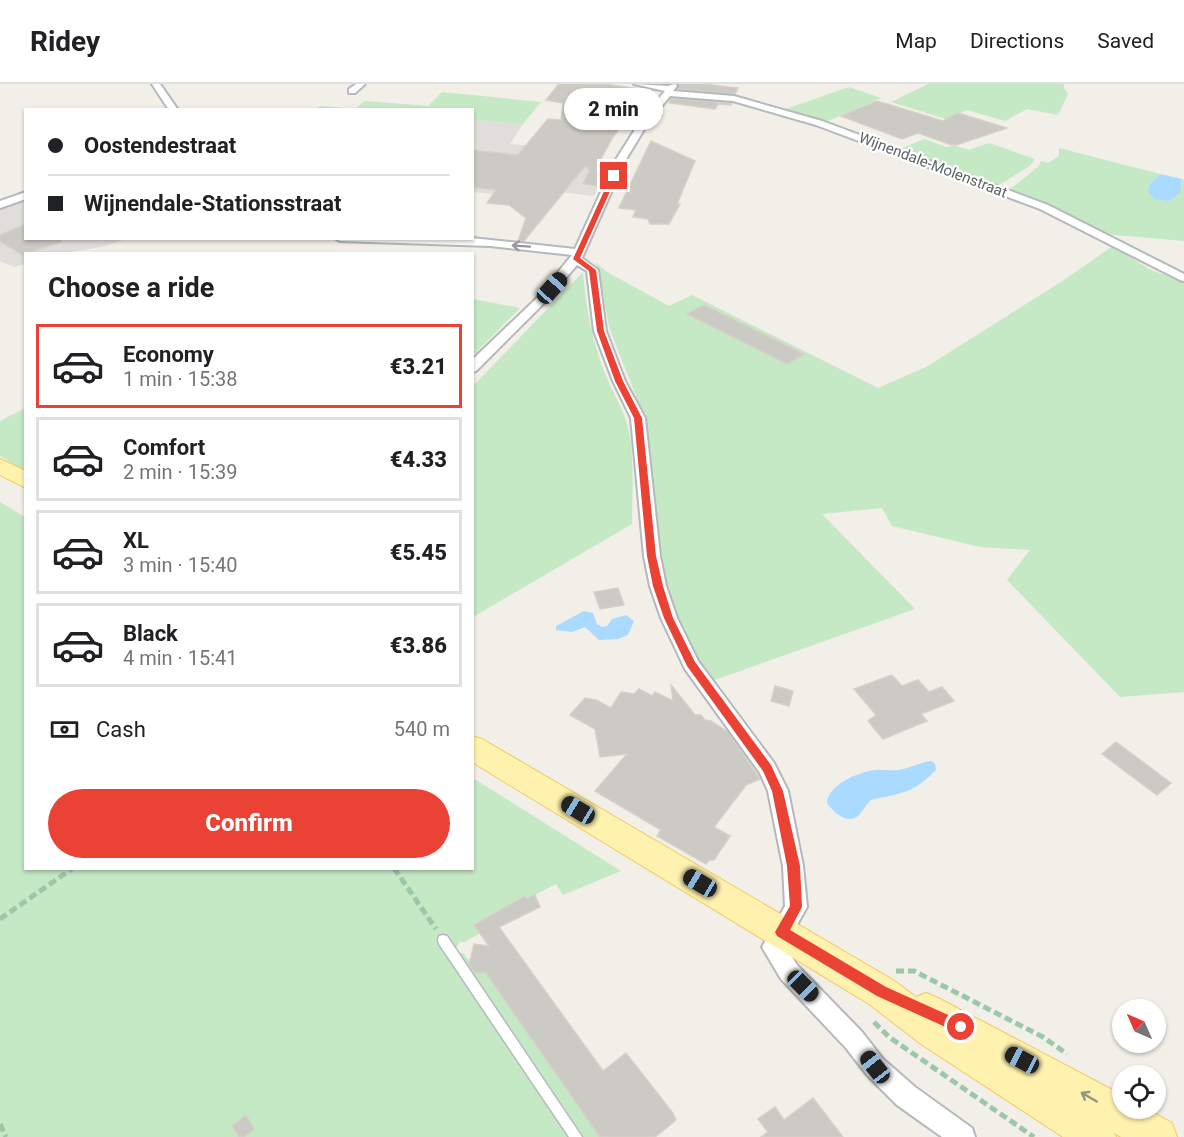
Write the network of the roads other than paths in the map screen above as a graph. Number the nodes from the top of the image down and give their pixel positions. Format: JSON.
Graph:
{"nodes":[{"id":1,"x":156,"y":84,"type":"edge"},
{"id":2,"x":361,"y":84,"type":"edge"},
{"id":3,"x":638,"y":84,"type":"edge"},
{"id":4,"x":671,"y":89,"type":"edge"},
{"id":5,"x":352,"y":91,"type":"dead end"},
{"id":6,"x":173,"y":108,"type":"edge"},
{"id":7,"x":24,"y":196,"type":"edge"},
{"id":8,"x":0,"y":205,"type":"edge"},
{"id":9,"x":396,"y":240,"type":"edge"},
{"id":10,"x":578,"y":256,"type":"junction"},
{"id":11,"x":1184,"y":278,"type":"edge"},
{"id":12,"x":474,"y":366,"type":"edge"},
{"id":13,"x":0,"y":466,"type":"edge"},
{"id":14,"x":24,"y":480,"type":"edge"},
{"id":15,"x":474,"y":748,"type":"edge"},
{"id":16,"x":782,"y":932,"type":"junction"},
{"id":17,"x":443,"y":940,"type":"road end"},
{"id":18,"x":881,"y":992,"type":"junction"},
{"id":19,"x":576,"y":1137,"type":"edge"},
{"id":20,"x":963,"y":1137,"type":"edge"},
{"id":21,"x":1097,"y":1137,"type":"edge"},
{"id":22,"x":1158,"y":1137,"type":"edge"}],
"edges":[{"from":1,"to":6,"type":"street"},
{"from":2,"to":5,"type":"street"},
{"from":3,"to":4,"type":"street","name":"Wijnendale-Molenstraat"},
{"from":4,"to":10,"type":"street"},
{"from":4,"to":11,"type":"street","name":"Wijnendale-Molenstraat"},
{"from":7,"to":8,"type":"street"},
{"from":10,"to":9,"type":"street","one_way":true},
{"from":10,"to":12,"type":"street"},
{"from":10,"to":16,"type":"street"},
{"from":13,"to":14,"type":"main road"},
{"from":15,"to":16,"type":"main road"},
{"from":16,"to":18,"type":"main road"},
{"from":16,"to":20,"type":"street"},
{"from":17,"to":19,"type":"lane"},
{"from":18,"to":21,"type":"main road"},
{"from":22,"to":18,"type":"main road","one_way":true}]}
